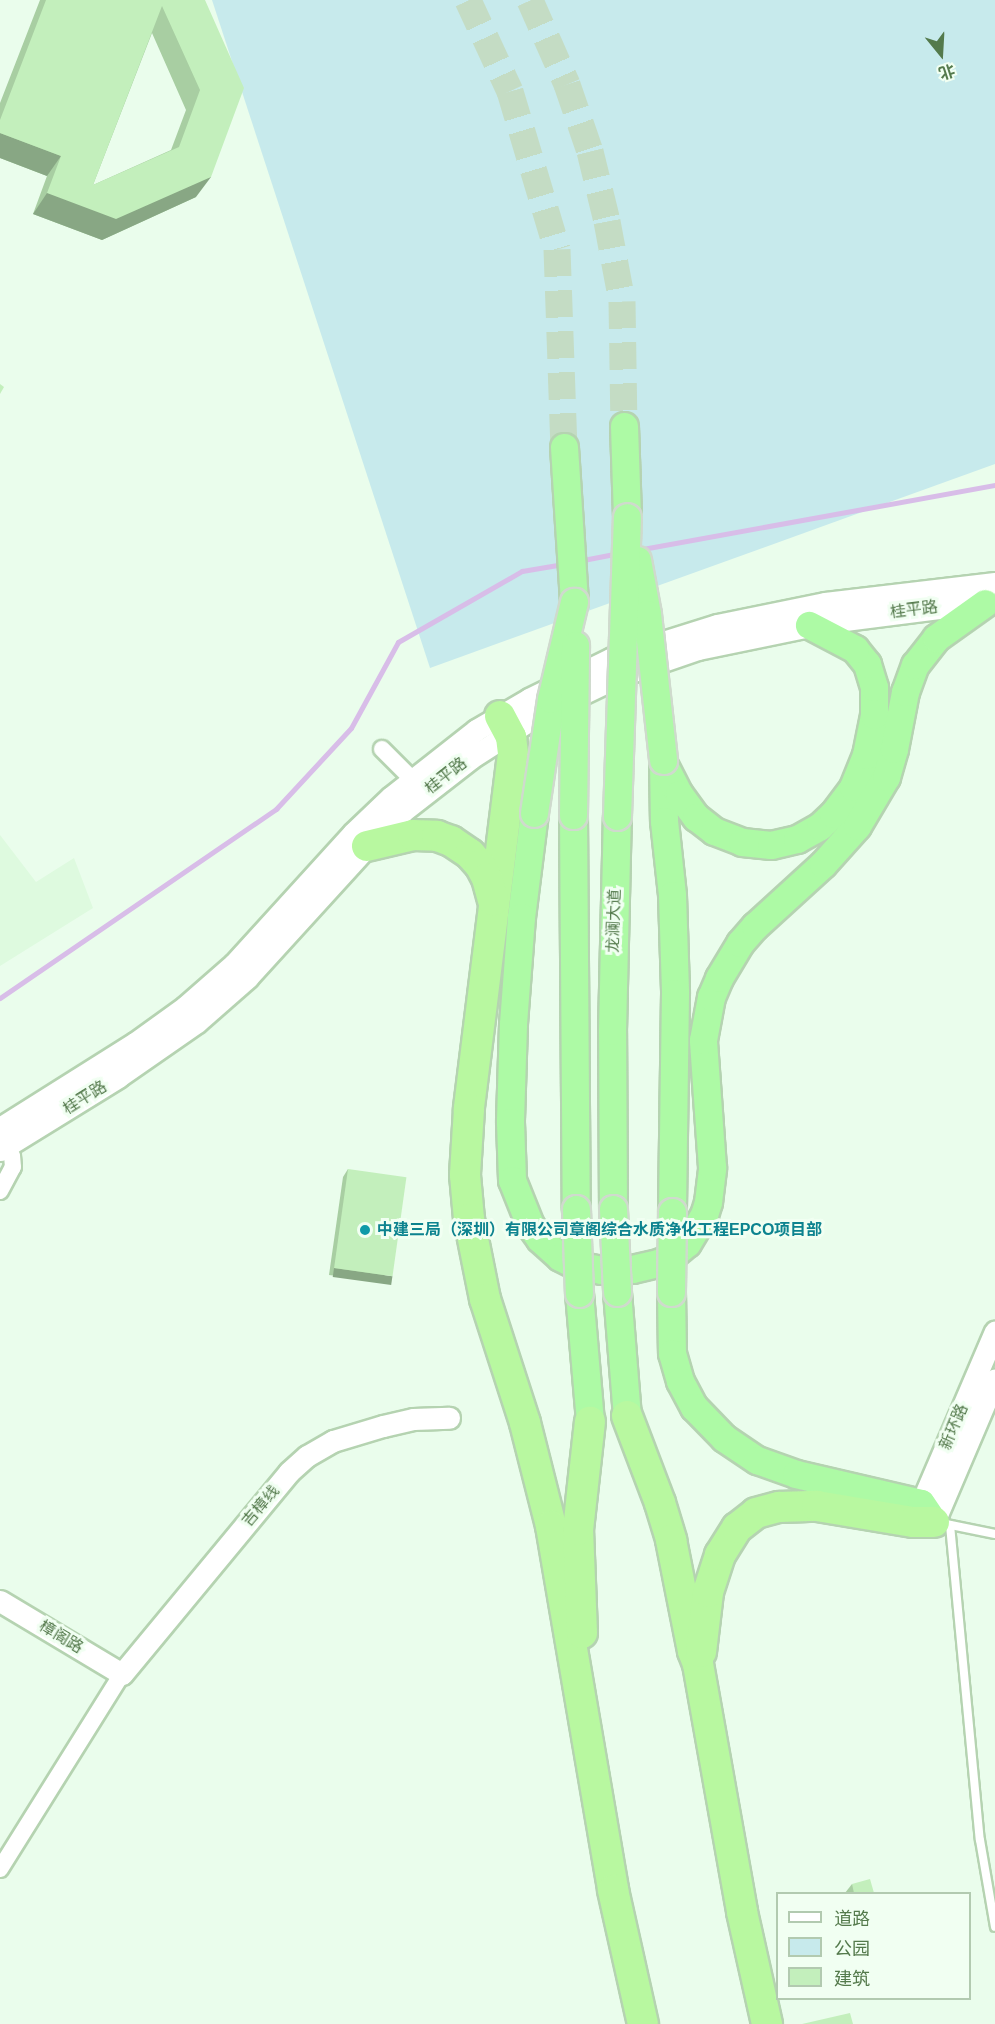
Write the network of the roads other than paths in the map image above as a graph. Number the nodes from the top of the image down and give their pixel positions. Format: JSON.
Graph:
{"nodes":[{"id":1,"x":624,"y":426,"type":"tunnel mouth"},
{"id":2,"x":564,"y":447,"type":"tunnel mouth"},
{"id":3,"x":627,"y":517,"type":"junction"},
{"id":4,"x":992,"y":596,"type":"edge"},
{"id":5,"x":574,"y":602,"type":"junction"},
{"id":6,"x":809,"y":625,"type":"junction"},
{"id":7,"x":505,"y":724,"type":"junction"},
{"id":8,"x":382,"y":749,"type":"dead end"},
{"id":9,"x":663,"y":760,"type":"junction"},
{"id":10,"x":412,"y":779,"type":"junction"},
{"id":11,"x":367,"y":846,"type":"junction"},
{"id":12,"x":494,"y":905,"type":"junction"},
{"id":13,"x":2,"y":1141,"type":"edge"},
{"id":14,"x":0,"y":1191,"type":"edge"},
{"id":15,"x":995,"y":1331,"type":"edge"},
{"id":16,"x":995,"y":1379,"type":"edge"},
{"id":17,"x":627,"y":1416,"type":"joint"},
{"id":18,"x":449,"y":1418,"type":"dead end"},
{"id":19,"x":590,"y":1422,"type":"joint"},
{"id":20,"x":930,"y":1518,"type":"junction"},
{"id":21,"x":995,"y":1534,"type":"edge"},
{"id":22,"x":0,"y":1600,"type":"edge"},
{"id":23,"x":575,"y":1633,"type":"junction"},
{"id":24,"x":697,"y":1655,"type":"junction"},
{"id":25,"x":122,"y":1674,"type":"junction"},
{"id":26,"x":0,"y":1869,"type":"edge"},
{"id":27,"x":995,"y":1927,"type":"edge"},
{"id":28,"x":643,"y":2024,"type":"edge"},
{"id":29,"x":767,"y":2024,"type":"edge"}],
"edges":[{"from":1,"to":3,"type":"highway","name":"龙澜大道"},
{"from":2,"to":5,"type":"highway"},
{"from":3,"to":9,"type":"highway","bridge":true},
{"from":3,"to":17,"type":"highway","name":"龙澜大道","bridge":true},
{"from":4,"to":5,"type":"highway","bridge":true},
{"from":4,"to":6,"type":"street","name":"桂平路"},
{"from":4,"to":7,"type":"street","name":"桂平路"},
{"from":5,"to":19,"type":"highway","bridge":true},
{"from":6,"to":7,"type":"street","name":"桂平路"},
{"from":6,"to":9,"type":"highway"},
{"from":7,"to":10,"type":"street","name":"桂平路"},
{"from":7,"to":11,"type":"street","name":"桂平路"},
{"from":7,"to":12,"type":"highway"},
{"from":8,"to":10,"type":"street"},
{"from":9,"to":20,"type":"highway","bridge":true},
{"from":10,"to":13,"type":"street","name":"桂平路"},
{"from":11,"to":12,"type":"highway"},
{"from":11,"to":13,"type":"street","name":"桂平路"},
{"from":12,"to":23,"type":"highway"},
{"from":13,"to":14,"type":"street"},
{"from":15,"to":20,"type":"street","name":"新环路"},
{"from":16,"to":20,"type":"street","name":"新环路"},
{"from":17,"to":24,"type":"highway"},
{"from":18,"to":25,"type":"street","name":"吉樟线"},
{"from":19,"to":23,"type":"highway"},
{"from":20,"to":21,"type":"lane"},
{"from":20,"to":24,"type":"highway"},
{"from":20,"to":27,"type":"lane"},
{"from":22,"to":25,"type":"street","name":"樟阁路"},
{"from":23,"to":28,"type":"highway"},
{"from":24,"to":29,"type":"highway"},
{"from":25,"to":26,"type":"street"}]}
